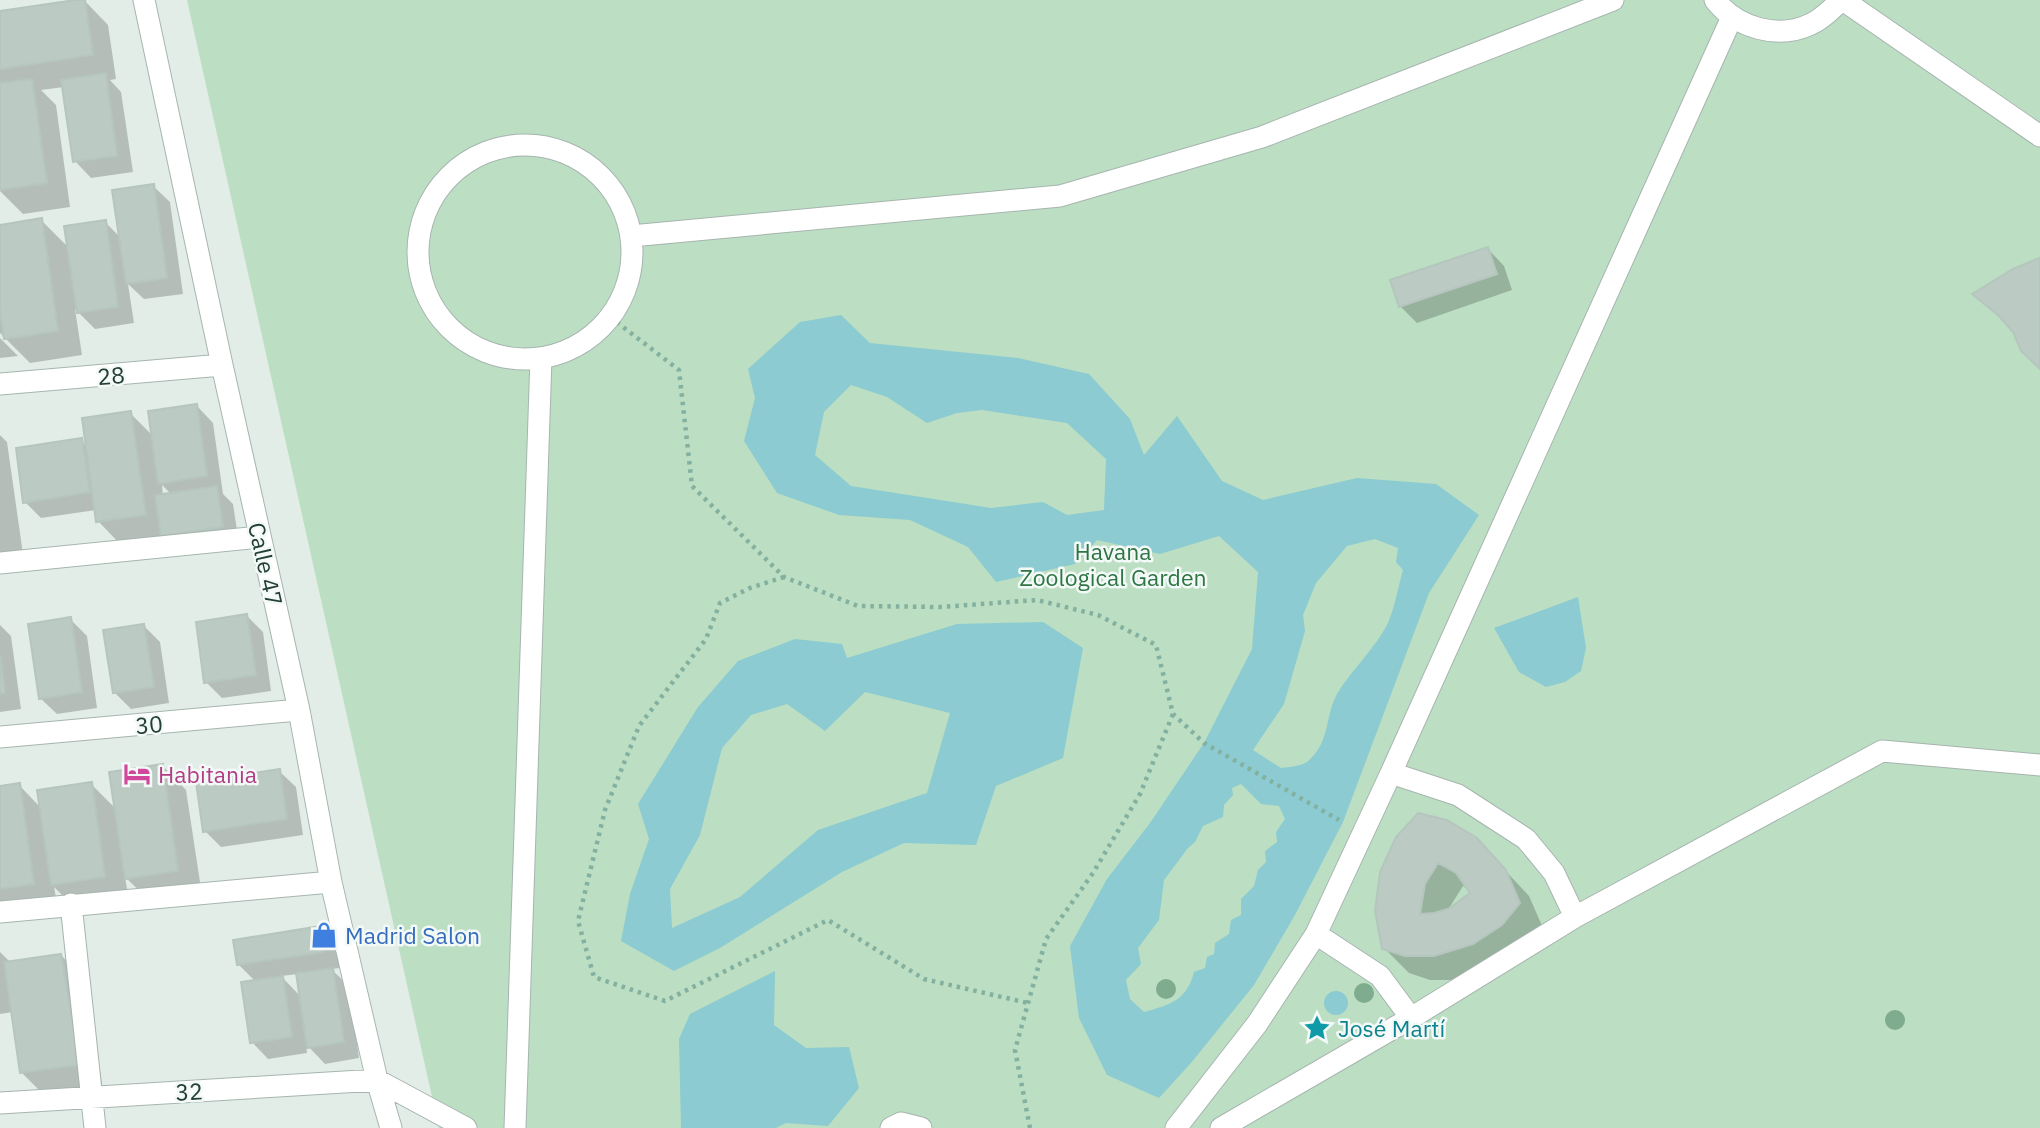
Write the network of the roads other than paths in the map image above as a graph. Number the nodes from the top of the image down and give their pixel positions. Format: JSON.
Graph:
{"nodes":[{"id":1,"x":144,"y":0,"type":"edge"},
{"id":2,"x":1613,"y":0,"type":"edge"},
{"id":3,"x":1716,"y":0,"type":"edge"},
{"id":4,"x":1842,"y":0,"type":"edge"},
{"id":5,"x":1732,"y":17,"type":"junction"},
{"id":6,"x":2040,"y":136,"type":"edge"},
{"id":7,"x":631,"y":236,"type":"junction"},
{"id":8,"x":541,"y":358,"type":"junction"},
{"id":9,"x":222,"y":365,"type":"junction"},
{"id":10,"x":0,"y":384,"type":"edge"},
{"id":11,"x":260,"y":537,"type":"junction"},
{"id":12,"x":0,"y":563,"type":"edge"},
{"id":13,"x":299,"y":710,"type":"junction"},
{"id":14,"x":0,"y":737,"type":"edge"},
{"id":15,"x":2040,"y":765,"type":"edge"},
{"id":16,"x":1391,"y":773,"type":"junction"},
{"id":17,"x":331,"y":882,"type":"junction"},
{"id":18,"x":71,"y":904,"type":"junction"},
{"id":19,"x":0,"y":912,"type":"edge"},
{"id":20,"x":1575,"y":917,"type":"junction"},
{"id":21,"x":1316,"y":934,"type":"junction"},
{"id":22,"x":1411,"y":1018,"type":"junction"},
{"id":23,"x":377,"y":1080,"type":"junction"},
{"id":24,"x":91,"y":1097,"type":"junction"},
{"id":25,"x":0,"y":1103,"type":"edge"},
{"id":26,"x":95,"y":1128,"type":"edge"},
{"id":27,"x":391,"y":1128,"type":"edge"},
{"id":28,"x":466,"y":1128,"type":"edge"},
{"id":29,"x":515,"y":1128,"type":"edge"},
{"id":30,"x":891,"y":1128,"type":"edge"},
{"id":31,"x":921,"y":1128,"type":"edge"},
{"id":32,"x":1175,"y":1128,"type":"edge"},
{"id":33,"x":1222,"y":1128,"type":"edge"}],
"edges":[{"from":1,"to":9,"type":"street","name":"Calle 47"},
{"from":2,"to":7,"type":"street"},
{"from":3,"to":5,"type":"street"},
{"from":4,"to":5,"type":"street"},
{"from":4,"to":6,"type":"street"},
{"from":5,"to":16,"type":"street"},
{"from":7,"to":8,"type":"street"},
{"from":7,"to":8,"type":"street"},
{"from":8,"to":29,"type":"street"},
{"from":9,"to":10,"type":"street","name":"28"},
{"from":9,"to":11,"type":"street","name":"Calle 47"},
{"from":11,"to":12,"type":"street"},
{"from":11,"to":13,"type":"street","name":"Calle 47"},
{"from":13,"to":14,"type":"street","name":"30"},
{"from":13,"to":17,"type":"street","name":"Calle 47"},
{"from":15,"to":20,"type":"street"},
{"from":16,"to":20,"type":"street"},
{"from":16,"to":21,"type":"street"},
{"from":17,"to":18,"type":"street"},
{"from":17,"to":23,"type":"street","name":"Calle 47"},
{"from":18,"to":19,"type":"street"},
{"from":18,"to":24,"type":"street"},
{"from":20,"to":22,"type":"street"},
{"from":21,"to":22,"type":"street"},
{"from":21,"to":32,"type":"street"},
{"from":22,"to":33,"type":"street"},
{"from":23,"to":24,"type":"street","name":"32"},
{"from":23,"to":27,"type":"street","name":"Calle 47"},
{"from":23,"to":28,"type":"street"},
{"from":24,"to":25,"type":"street","name":"32"},
{"from":24,"to":26,"type":"street"},
{"from":30,"to":31,"type":"street"}]}
